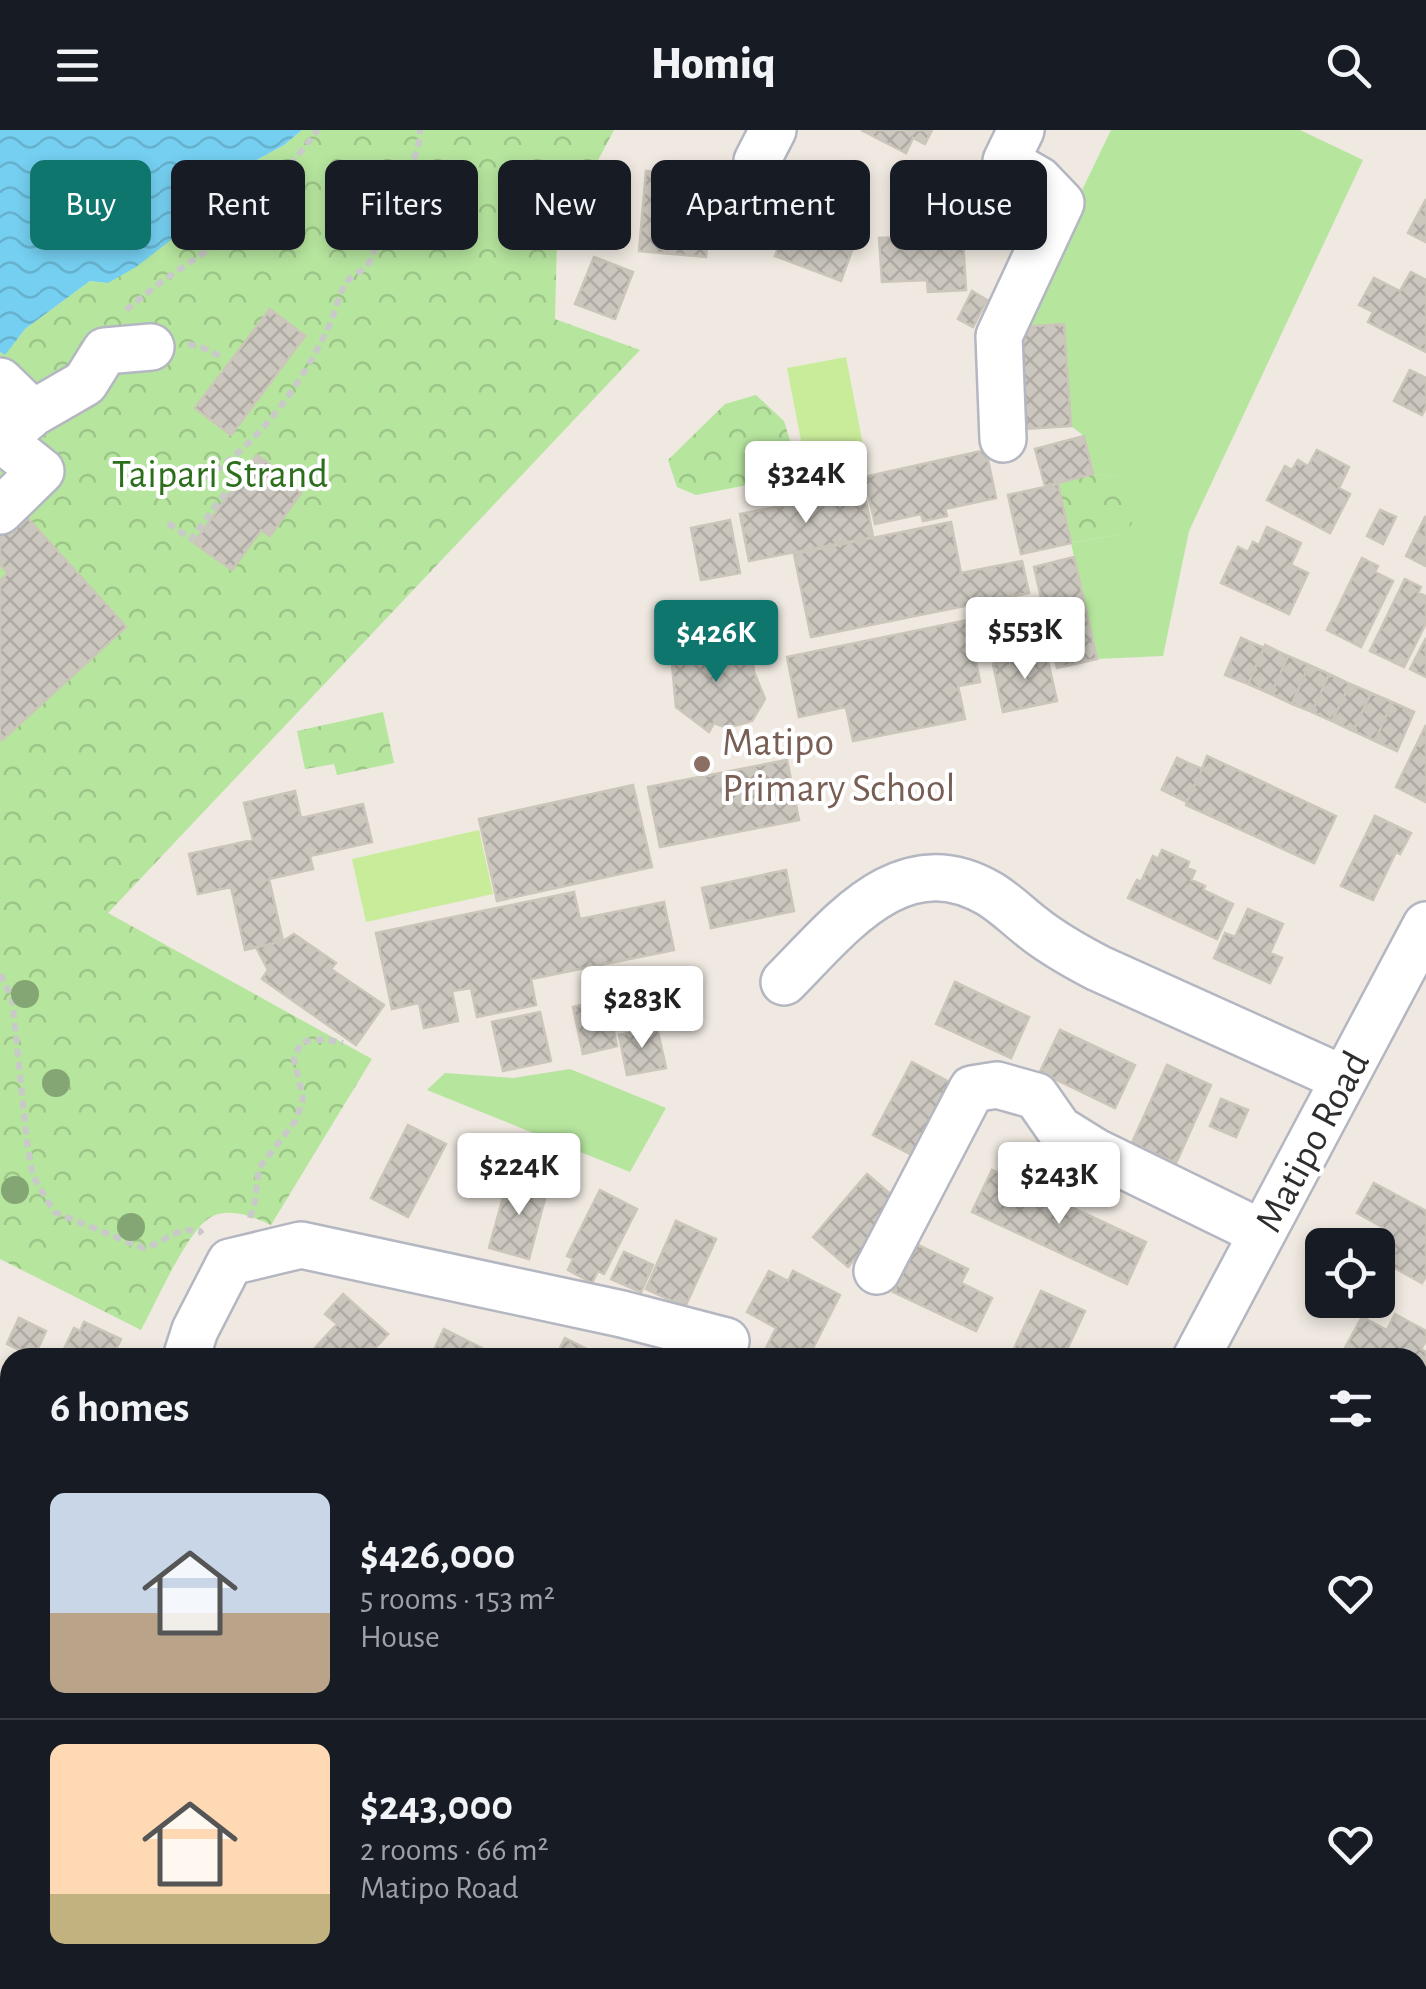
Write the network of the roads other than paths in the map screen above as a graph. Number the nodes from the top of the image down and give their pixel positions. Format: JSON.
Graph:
{"nodes":[{"id":1,"x":1014,"y":146,"type":"edge"},
{"id":2,"x":150,"y":347,"type":"dead end"},
{"id":3,"x":0,"y":381,"type":"edge"},
{"id":4,"x":12,"y":431,"type":"edge"},
{"id":5,"x":1002,"y":439,"type":"dead end"},
{"id":6,"x":0,"y":511,"type":"edge"},
{"id":7,"x":1426,"y":924,"type":"edge"},
{"id":8,"x":784,"y":982,"type":"dead end"},
{"id":9,"x":1344,"y":1079,"type":"junction"},
{"id":10,"x":1262,"y":1233,"type":"junction"},
{"id":11,"x":877,"y":1272,"type":"dead end"},
{"id":12,"x":726,"y":1341,"type":"dead end"},
{"id":13,"x":189,"y":1348,"type":"edge"},
{"id":14,"x":1201,"y":1348,"type":"edge"}],
"edges":[{"from":1,"to":5,"type":"street"},
{"from":2,"to":4,"type":"street"},
{"from":3,"to":4,"type":"street"},
{"from":4,"to":6,"type":"street"},
{"from":7,"to":9,"type":"street","name":"Matipo Road"},
{"from":8,"to":9,"type":"street"},
{"from":9,"to":10,"type":"street","name":"Matipo Road"},
{"from":10,"to":11,"type":"street"},
{"from":10,"to":14,"type":"street","name":"Matipo Road"},
{"from":12,"to":13,"type":"street"}]}
